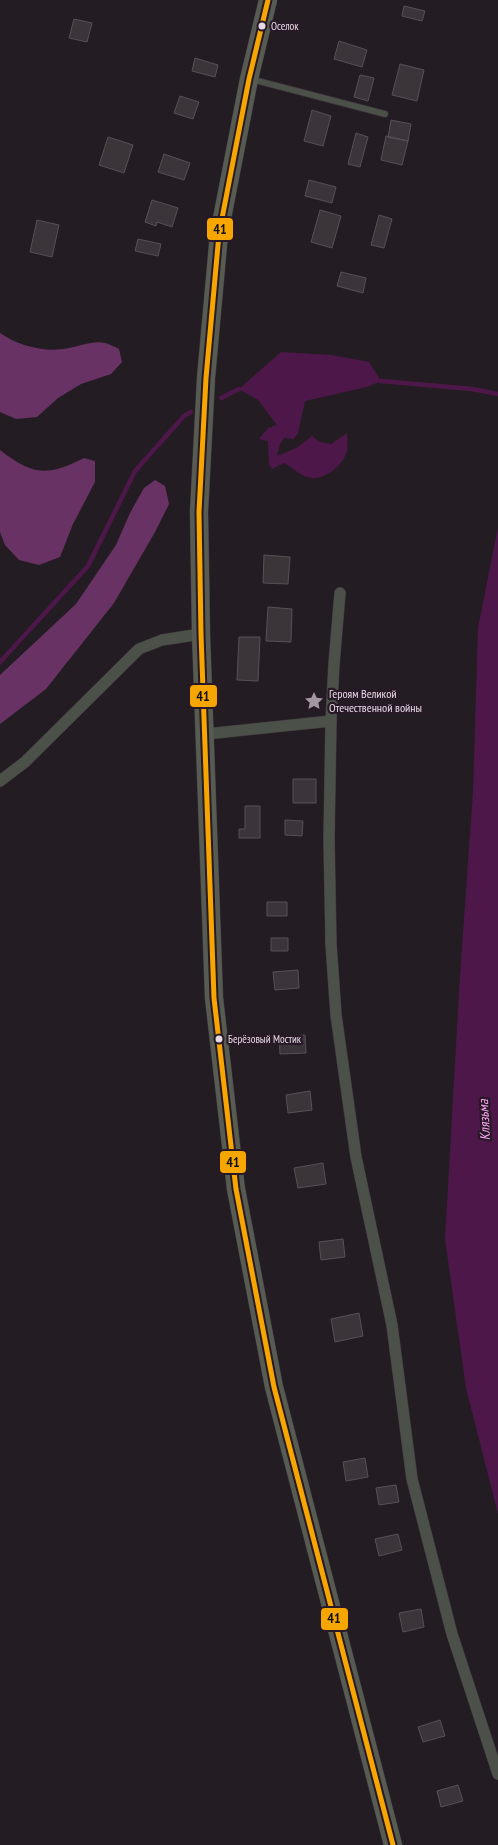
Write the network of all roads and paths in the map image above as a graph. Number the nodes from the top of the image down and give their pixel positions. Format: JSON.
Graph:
{"nodes":[{"id":1,"x":268,"y":0,"type":"edge"},
{"id":2,"x":249,"y":79,"type":"junction"},
{"id":3,"x":385,"y":114,"type":"dead end"},
{"id":4,"x":340,"y":593,"type":"dead end"},
{"id":5,"x":201,"y":634,"type":"junction"},
{"id":6,"x":331,"y":721,"type":"junction"},
{"id":7,"x":206,"y":734,"type":"junction"},
{"id":8,"x":0,"y":781,"type":"edge"},
{"id":9,"x":498,"y":1774,"type":"edge"},
{"id":10,"x":393,"y":1845,"type":"edge"}],
"edges":[{"from":1,"to":2,"type":"highway"},
{"from":2,"to":3,"type":"lane"},
{"from":2,"to":5,"type":"highway"},
{"from":4,"to":6,"type":"street"},
{"from":5,"to":7,"type":"highway"},
{"from":5,"to":8,"type":"street"},
{"from":6,"to":7,"type":"street"},
{"from":6,"to":9,"type":"street"},
{"from":7,"to":10,"type":"highway"}]}
